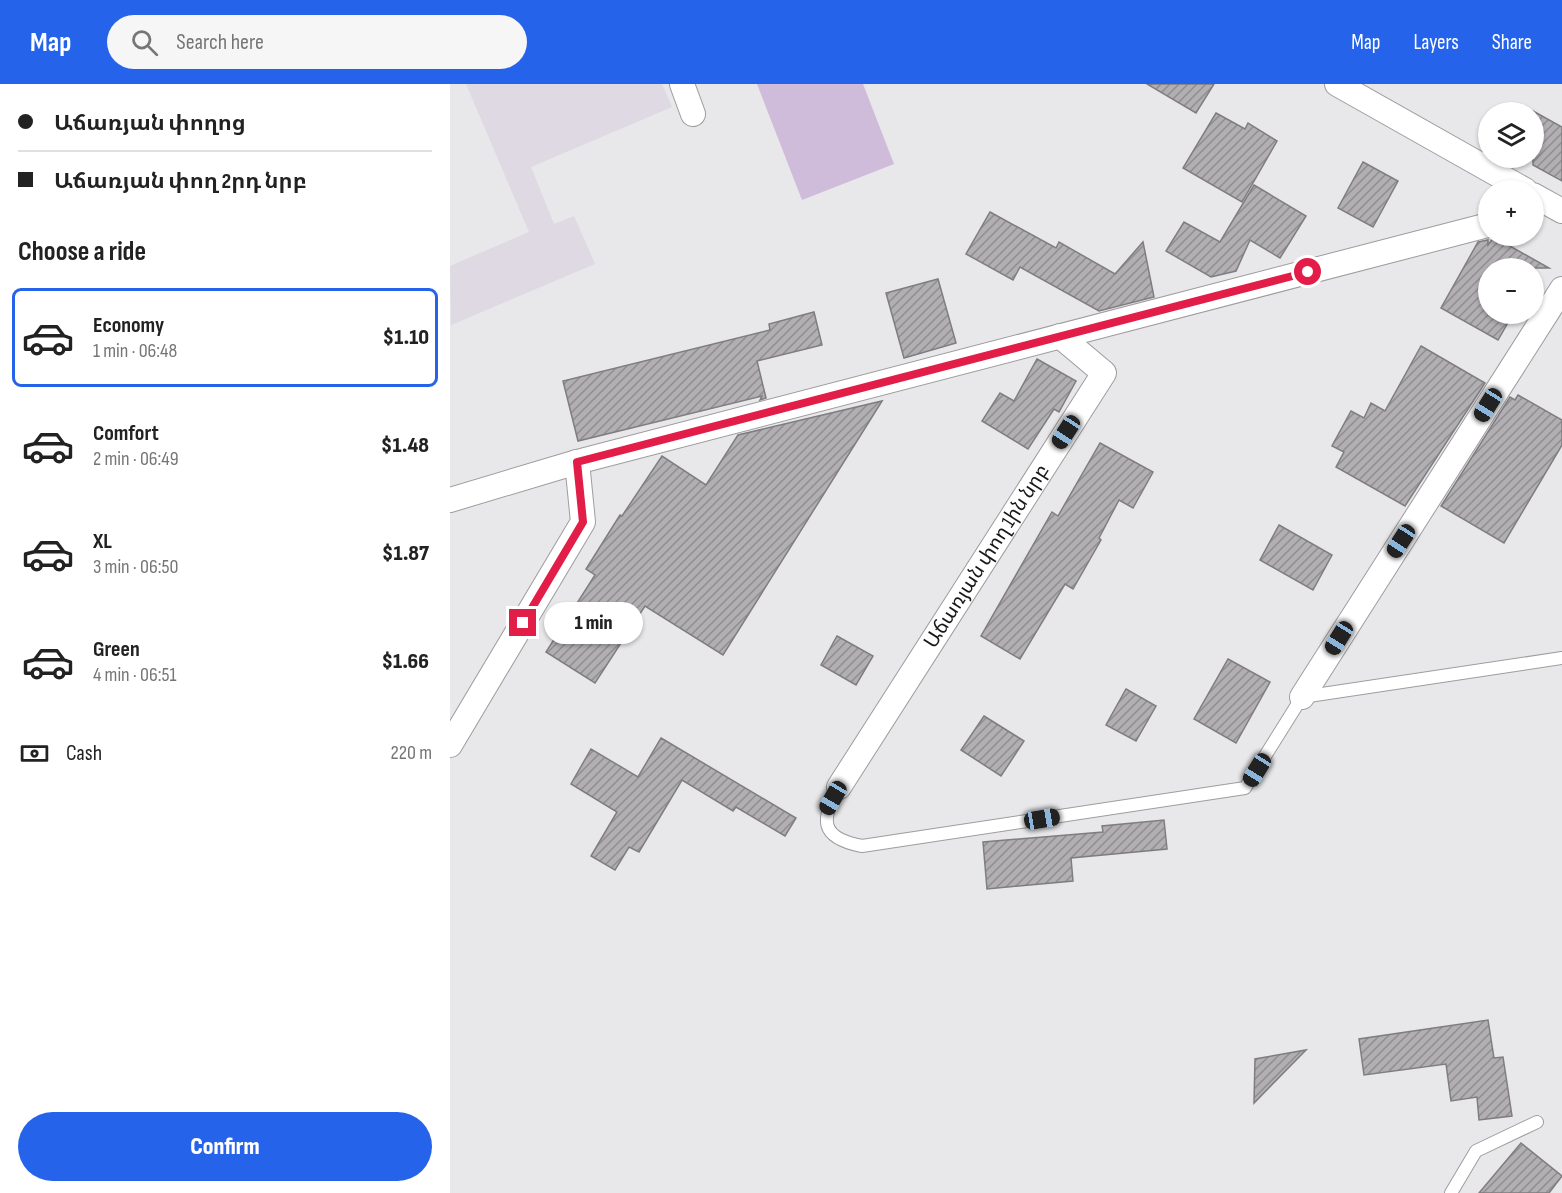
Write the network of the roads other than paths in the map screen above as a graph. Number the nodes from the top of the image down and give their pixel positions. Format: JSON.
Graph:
{"nodes":[{"id":1,"x":682,"y":84,"type":"edge"},
{"id":2,"x":1337,"y":84,"type":"edge"},
{"id":3,"x":693,"y":114,"type":"dead end"},
{"id":4,"x":1507,"y":180,"type":"edge"},
{"id":5,"x":1478,"y":228,"type":"edge"},
{"id":6,"x":1562,"y":289,"type":"edge"},
{"id":7,"x":1060,"y":336,"type":"junction"},
{"id":8,"x":577,"y":462,"type":"junction"},
{"id":9,"x":450,"y":500,"type":"edge"},
{"id":10,"x":1562,"y":658,"type":"edge"},
{"id":11,"x":1302,"y":697,"type":"junction"},
{"id":12,"x":450,"y":745,"type":"edge"},
{"id":13,"x":839,"y":787,"type":"joint"},
{"id":14,"x":1537,"y":1122,"type":"dead end"},
{"id":15,"x":1451,"y":1193,"type":"edge"}],
"edges":[{"from":1,"to":3,"type":"street"},
{"from":2,"to":4,"type":"street"},
{"from":5,"to":7,"type":"street"},
{"from":6,"to":11,"type":"street"},
{"from":7,"to":8,"type":"street"},
{"from":7,"to":13,"type":"street","name":"Աճառյան փող 1ին նրբ"},
{"from":8,"to":9,"type":"street"},
{"from":8,"to":12,"type":"street"},
{"from":10,"to":11,"type":"lane"},
{"from":11,"to":13,"type":"lane"},
{"from":14,"to":15,"type":"lane"}]}
